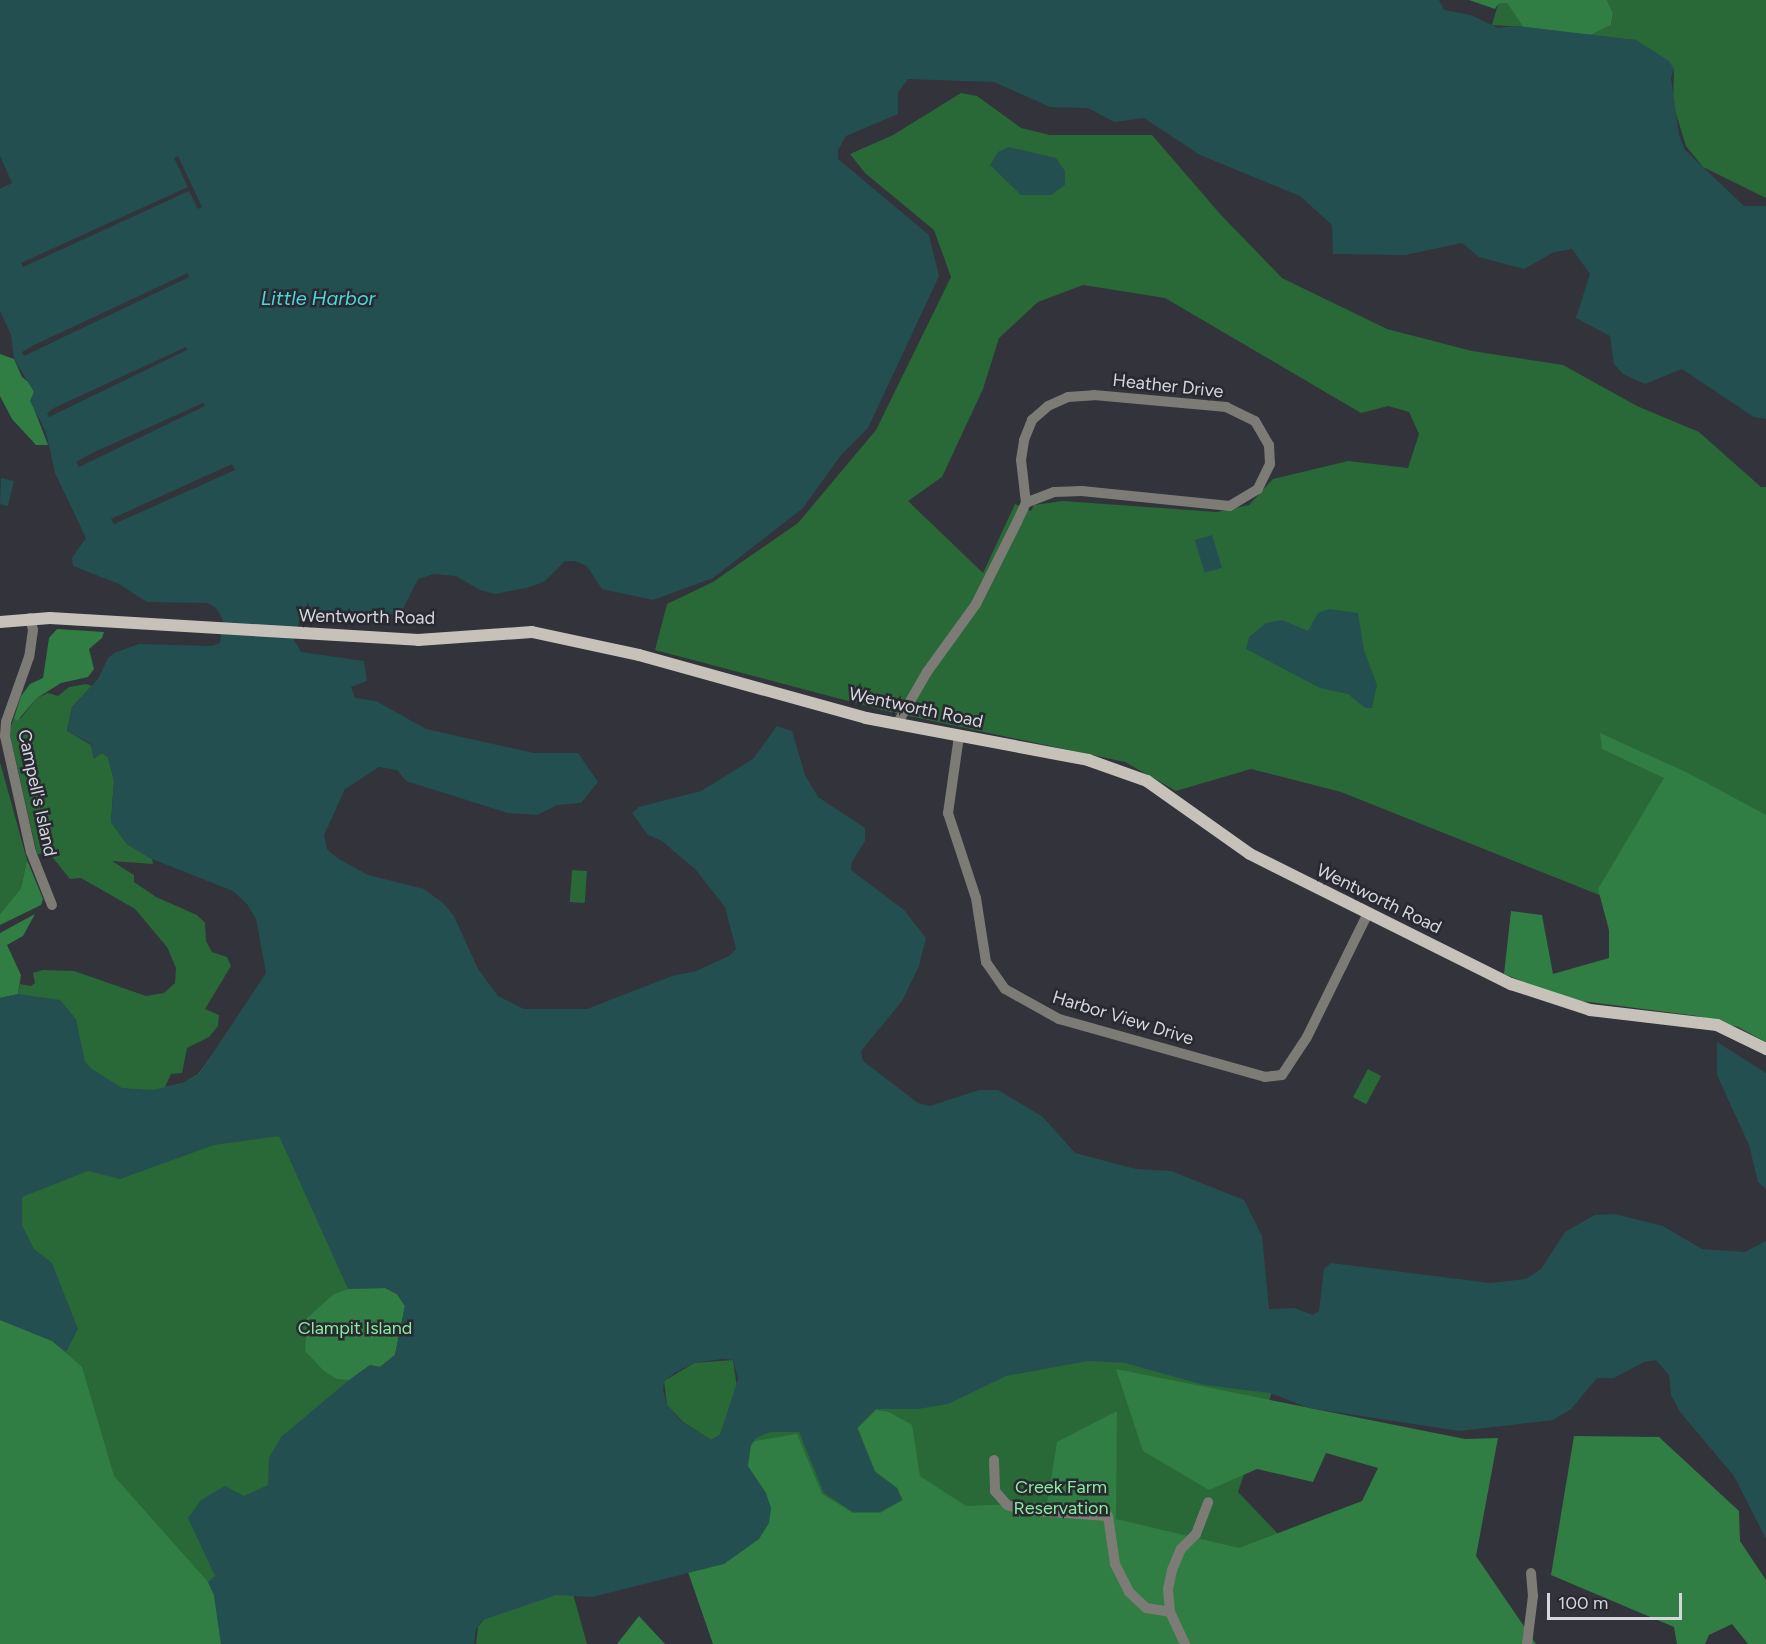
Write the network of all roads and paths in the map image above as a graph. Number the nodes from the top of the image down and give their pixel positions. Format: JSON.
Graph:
{"nodes":[{"id":1,"x":1026,"y":503,"type":"junction"},
{"id":2,"x":30,"y":618,"type":"junction"},
{"id":3,"x":0,"y":622,"type":"edge"},
{"id":4,"x":897,"y":724,"type":"junction"},
{"id":5,"x":958,"y":736,"type":"junction"},
{"id":6,"x":52,"y":905,"type":"dead end"},
{"id":7,"x":1368,"y":913,"type":"junction"},
{"id":8,"x":1766,"y":1048,"type":"edge"},
{"id":9,"x":994,"y":1460,"type":"dead end"},
{"id":10,"x":1208,"y":1502,"type":"dead end"},
{"id":11,"x":1531,"y":1574,"type":"dead end"},
{"id":12,"x":1170,"y":1612,"type":"junction"},
{"id":13,"x":1185,"y":1644,"type":"edge"},
{"id":14,"x":1527,"y":1644,"type":"edge"}],
"edges":[{"from":1,"to":1,"type":"street","name":"Heather Drive"},
{"from":1,"to":4,"type":"street"},
{"from":2,"to":3,"type":"main road","name":"Wentworth Road"},
{"from":2,"to":4,"type":"main road","name":"Wentworth Road"},
{"from":2,"to":6,"type":"street","name":"Campell's Island"},
{"from":4,"to":5,"type":"main road","name":"Wentworth Road"},
{"from":5,"to":7,"type":"main road","name":"Wentworth Road"},
{"from":5,"to":7,"type":"street","name":"Harbor View Drive"},
{"from":7,"to":8,"type":"main road","name":"Wentworth Road"},
{"from":9,"to":12,"type":"street"},
{"from":10,"to":12,"type":"street"},
{"from":11,"to":14,"type":"street"},
{"from":12,"to":13,"type":"street"}]}
